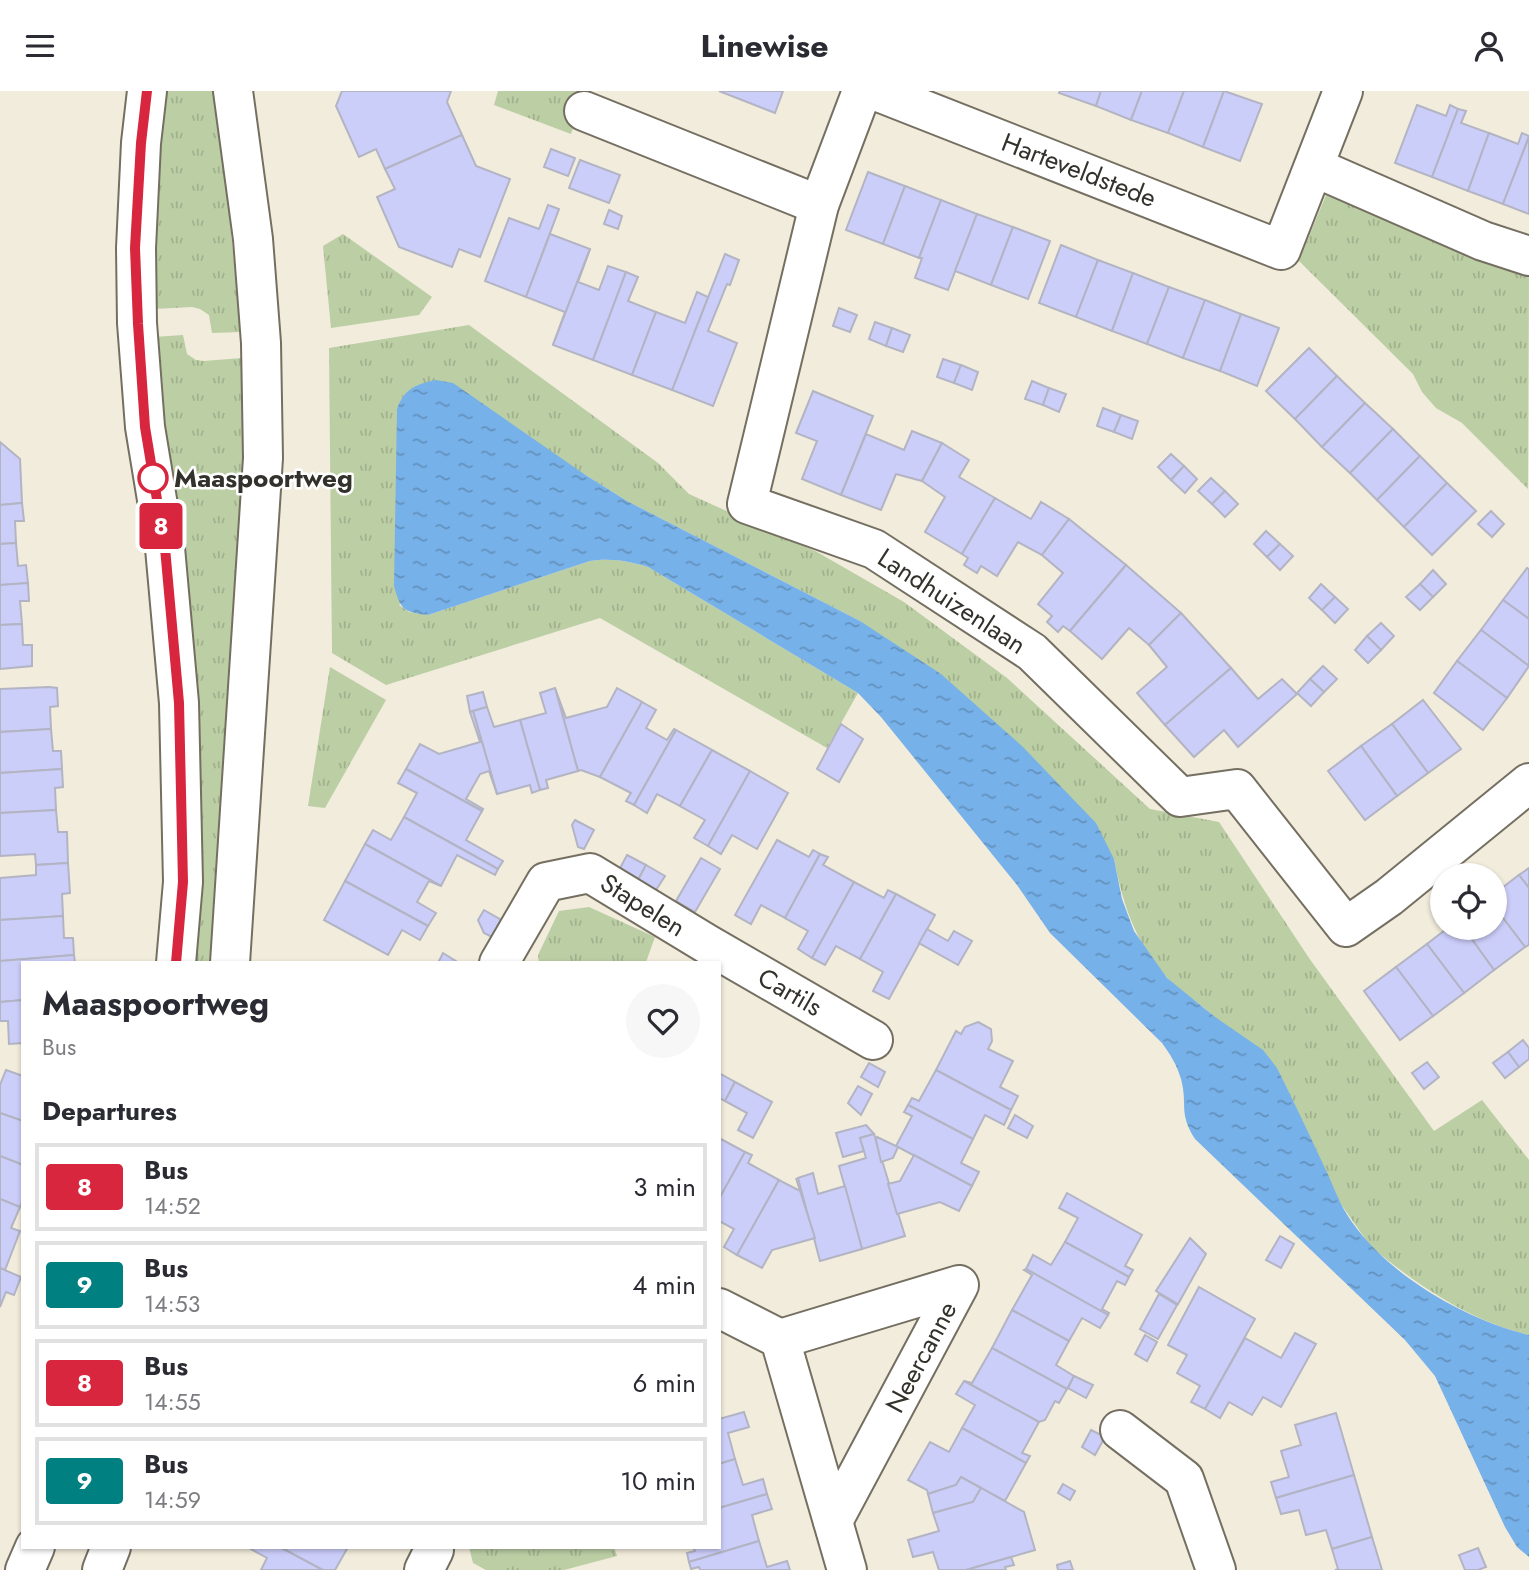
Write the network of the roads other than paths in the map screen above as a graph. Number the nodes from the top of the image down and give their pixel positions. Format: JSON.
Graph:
{"nodes":[{"id":1,"x":147,"y":91,"type":"edge"},
{"id":2,"x":233,"y":91,"type":"edge"},
{"id":3,"x":862,"y":91,"type":"edge"},
{"id":4,"x":876,"y":91,"type":"edge"},
{"id":5,"x":1343,"y":91,"type":"edge"},
{"id":6,"x":584,"y":111,"type":"dead end"},
{"id":7,"x":1314,"y":167,"type":"junction"},
{"id":8,"x":819,"y":205,"type":"junction"},
{"id":9,"x":1529,"y":256,"type":"edge"},
{"id":10,"x":1529,"y":783,"type":"edge"},
{"id":11,"x":706,"y":944,"type":"joint"},
{"id":12,"x":176,"y":961,"type":"edge"},
{"id":13,"x":230,"y":961,"type":"edge"},
{"id":14,"x":500,"y":961,"type":"edge"},
{"id":15,"x":873,"y":1040,"type":"dead end"},
{"id":16,"x":721,"y":1309,"type":"edge"},
{"id":17,"x":780,"y":1339,"type":"junction"},
{"id":18,"x":1120,"y":1430,"type":"dead end"},
{"id":19,"x":833,"y":1521,"type":"junction"},
{"id":20,"x":34,"y":1549,"type":"edge"},
{"id":21,"x":110,"y":1549,"type":"edge"},
{"id":22,"x":434,"y":1549,"type":"edge"},
{"id":23,"x":25,"y":1570,"type":"edge"},
{"id":24,"x":102,"y":1570,"type":"edge"},
{"id":25,"x":424,"y":1570,"type":"edge"},
{"id":26,"x":847,"y":1570,"type":"edge"},
{"id":27,"x":1216,"y":1570,"type":"edge"}],
"edges":[{"from":1,"to":12,"type":"street"},
{"from":2,"to":13,"type":"street"},
{"from":3,"to":8,"type":"street","name":"Landhuizenlaan"},
{"from":4,"to":7,"type":"street","name":"Harteveldstede"},
{"from":5,"to":7,"type":"street"},
{"from":6,"to":8,"type":"street"},
{"from":7,"to":9,"type":"street"},
{"from":8,"to":10,"type":"street","name":"Landhuizenlaan"},
{"from":11,"to":14,"type":"street","name":"Stapelen"},
{"from":11,"to":15,"type":"street","name":"Cartils"},
{"from":16,"to":17,"type":"street"},
{"from":17,"to":19,"type":"street"},
{"from":17,"to":19,"type":"street","name":"Neercanne"},
{"from":18,"to":27,"type":"street"},
{"from":19,"to":26,"type":"street"},
{"from":20,"to":23,"type":"street"},
{"from":21,"to":24,"type":"street"},
{"from":22,"to":25,"type":"street"}]}
